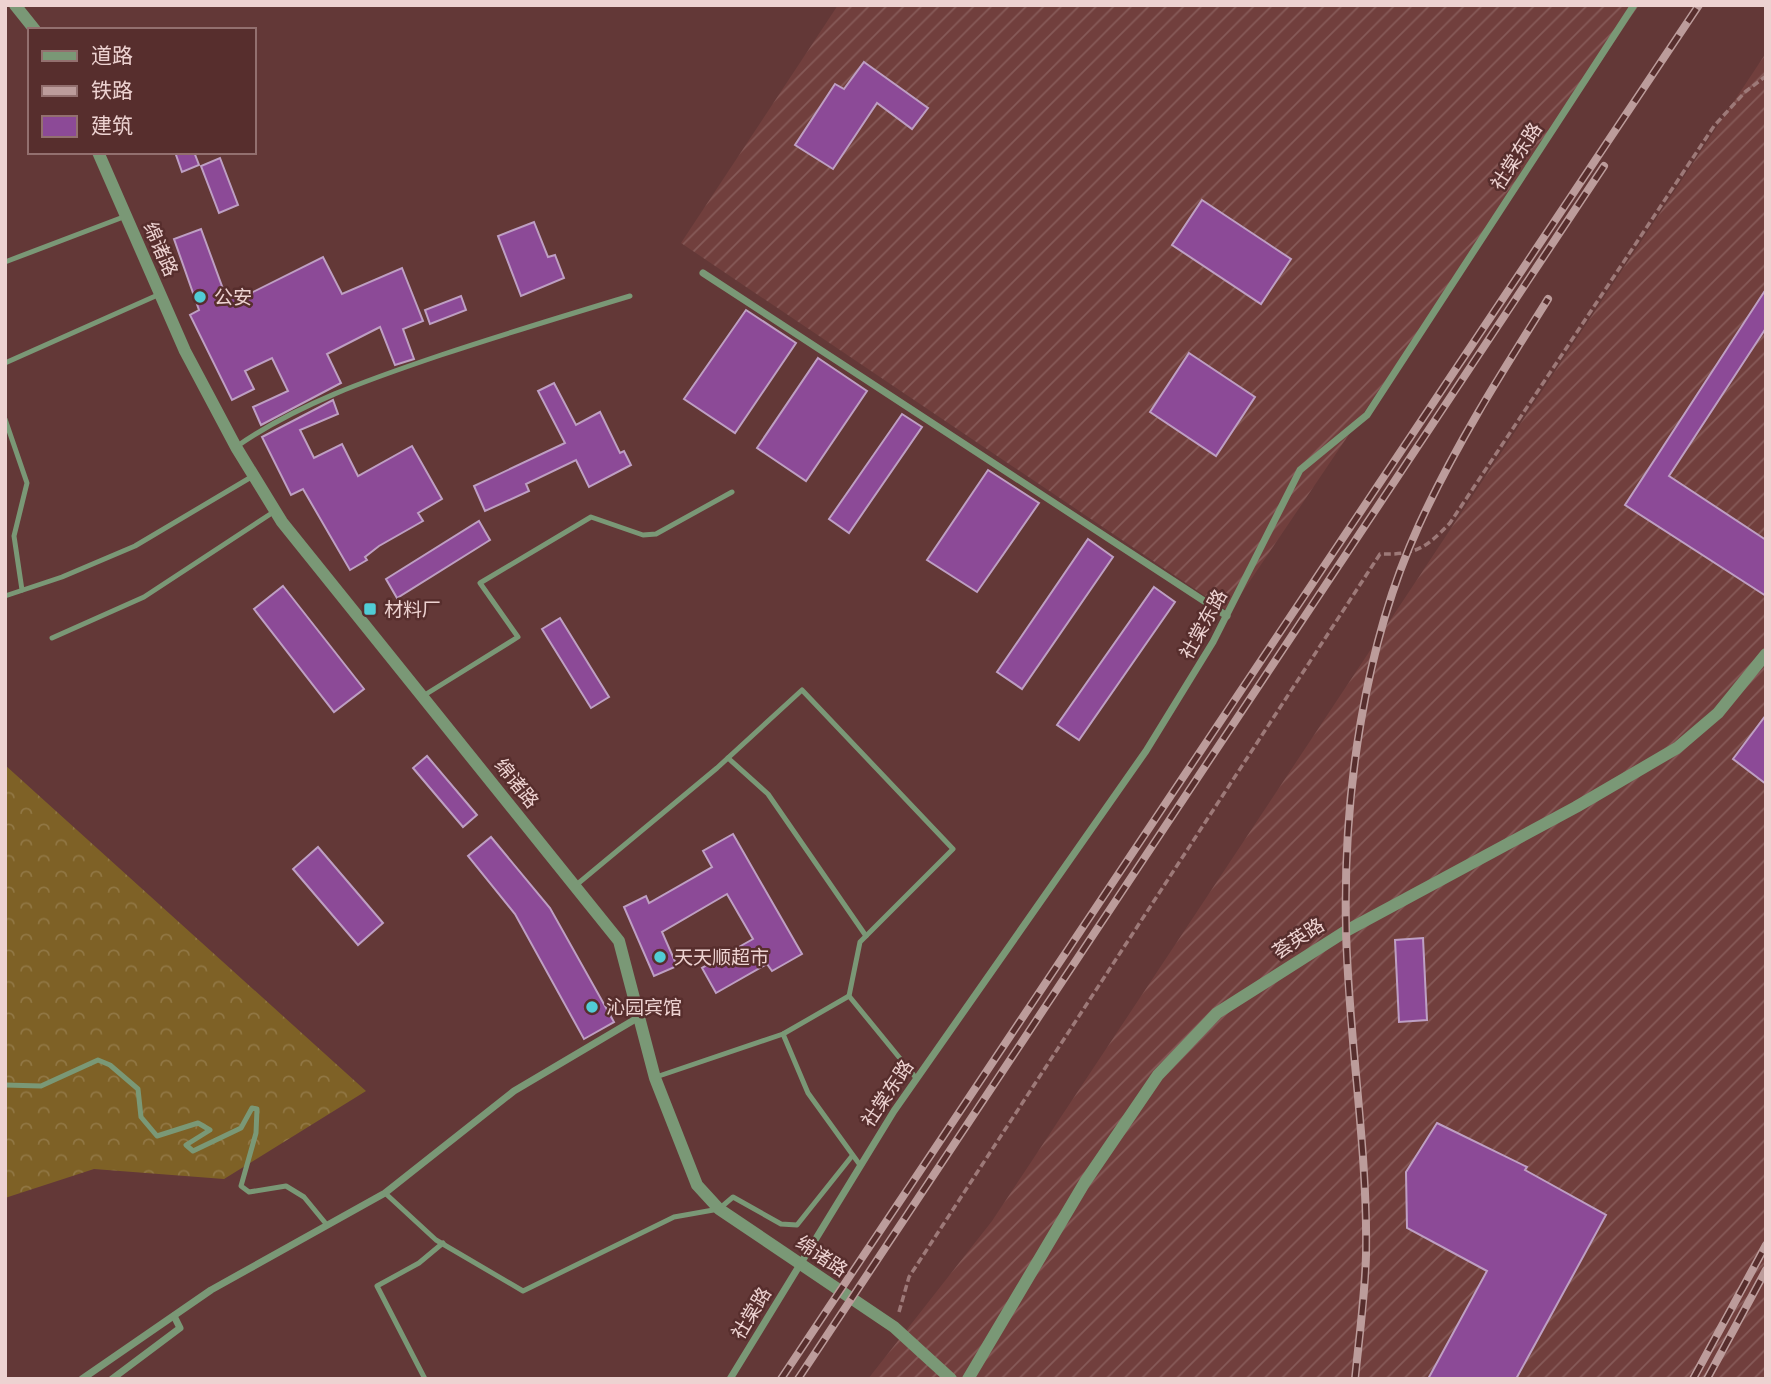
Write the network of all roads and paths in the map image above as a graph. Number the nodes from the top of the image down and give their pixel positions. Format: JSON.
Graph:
{"nodes":[{"id":1,"x":15,"y":5,"type":"edge"},
{"id":2,"x":1634,"y":5,"type":"edge"},
{"id":3,"x":33,"y":28,"type":"edge"},
{"id":4,"x":1766,"y":76,"type":"edge"},
{"id":5,"x":99,"y":154,"type":"edge"},
{"id":6,"x":126,"y":216,"type":"junction"},
{"id":7,"x":5,"y":262,"type":"edge"},
{"id":8,"x":703,"y":273,"type":"dead end"},
{"id":9,"x":160,"y":294,"type":"junction"},
{"id":10,"x":631,"y":296,"type":"dead end"},
{"id":11,"x":5,"y":363,"type":"edge"},
{"id":12,"x":5,"y":419,"type":"edge"},
{"id":13,"x":236,"y":447,"type":"junction"},
{"id":14,"x":253,"y":476,"type":"junction"},
{"id":15,"x":732,"y":492,"type":"dead end"},
{"id":16,"x":275,"y":511,"type":"junction"},
{"id":17,"x":22,"y":590,"type":"junction"},
{"id":18,"x":5,"y":596,"type":"edge"},
{"id":19,"x":1227,"y":615,"type":"junction"},
{"id":20,"x":52,"y":638,"type":"dead end"},
{"id":21,"x":1766,"y":654,"type":"edge"},
{"id":22,"x":422,"y":696,"type":"junction"},
{"id":23,"x":728,"y":758,"type":"junction"},
{"id":24,"x":575,"y":886,"type":"junction"},
{"id":25,"x":866,"y":936,"type":"junction"},
{"id":26,"x":849,"y":996,"type":"junction"},
{"id":27,"x":639,"y":1017,"type":"junction"},
{"id":28,"x":783,"y":1034,"type":"junction"},
{"id":29,"x":916,"y":1077,"type":"junction"},
{"id":30,"x":655,"y":1078,"type":"junction"},
{"id":31,"x":5,"y":1085,"type":"edge"},
{"id":32,"x":852,"y":1156,"type":"junction"},
{"id":33,"x":860,"y":1165,"type":"junction"},
{"id":34,"x":385,"y":1193,"type":"junction"},
{"id":35,"x":719,"y":1209,"type":"junction"},
{"id":36,"x":327,"y":1225,"type":"junction"},
{"id":37,"x":443,"y":1243,"type":"junction"},
{"id":38,"x":799,"y":1264,"type":"junction"},
{"id":39,"x":174,"y":1316,"type":"junction"},
{"id":40,"x":894,"y":1327,"type":"junction"},
{"id":41,"x":121,"y":1376,"type":"edge"},
{"id":42,"x":82,"y":1379,"type":"edge"},
{"id":43,"x":112,"y":1379,"type":"edge"},
{"id":44,"x":425,"y":1379,"type":"edge"},
{"id":45,"x":730,"y":1379,"type":"edge"},
{"id":46,"x":951,"y":1379,"type":"edge"},
{"id":47,"x":968,"y":1379,"type":"edge"}],
"edges":[{"from":1,"to":3,"type":"street"},
{"from":2,"to":19,"type":"street","name":"社棠东路"},
{"from":4,"to":40,"type":"path"},
{"from":5,"to":6,"type":"street","name":"绵诸路"},
{"from":6,"to":7,"type":"lane"},
{"from":6,"to":9,"type":"street","name":"绵诸路"},
{"from":8,"to":19,"type":"street"},
{"from":9,"to":11,"type":"lane"},
{"from":9,"to":13,"type":"street","name":"绵诸路"},
{"from":10,"to":13,"type":"lane"},
{"from":12,"to":17,"type":"lane"},
{"from":13,"to":14,"type":"street","name":"绵诸路"},
{"from":14,"to":16,"type":"street","name":"绵诸路"},
{"from":14,"to":17,"type":"lane"},
{"from":15,"to":22,"type":"lane"},
{"from":16,"to":20,"type":"lane"},
{"from":16,"to":22,"type":"street","name":"绵诸路"},
{"from":17,"to":18,"type":"lane"},
{"from":19,"to":29,"type":"street","name":"社棠东路"},
{"from":21,"to":47,"type":"street","name":"荟英路"},
{"from":22,"to":24,"type":"street","name":"绵诸路"},
{"from":23,"to":24,"type":"lane"},
{"from":23,"to":25,"type":"lane"},
{"from":23,"to":25,"type":"lane"},
{"from":24,"to":27,"type":"street","name":"绵诸路"},
{"from":25,"to":26,"type":"lane"},
{"from":26,"to":28,"type":"lane"},
{"from":26,"to":29,"type":"lane"},
{"from":27,"to":30,"type":"street","name":"绵诸路"},
{"from":27,"to":34,"type":"street"},
{"from":28,"to":30,"type":"lane"},
{"from":28,"to":32,"type":"lane"},
{"from":29,"to":33,"type":"street","name":"社棠东路"},
{"from":30,"to":35,"type":"street","name":"绵诸路"},
{"from":31,"to":36,"type":"lane"},
{"from":32,"to":33,"type":"lane"},
{"from":32,"to":35,"type":"lane"},
{"from":33,"to":38,"type":"street","name":"社棠东路"},
{"from":34,"to":36,"type":"street"},
{"from":34,"to":37,"type":"lane"},
{"from":35,"to":37,"type":"lane"},
{"from":35,"to":38,"type":"street","name":"绵诸路"},
{"from":36,"to":39,"type":"street"},
{"from":37,"to":44,"type":"lane"},
{"from":38,"to":40,"type":"street","name":"绵诸路"},
{"from":38,"to":45,"type":"street","name":"社棠路"},
{"from":39,"to":41,"type":"street"},
{"from":39,"to":42,"type":"street"},
{"from":40,"to":46,"type":"street","name":"绵诸路"},
{"from":41,"to":43,"type":"street"}]}
